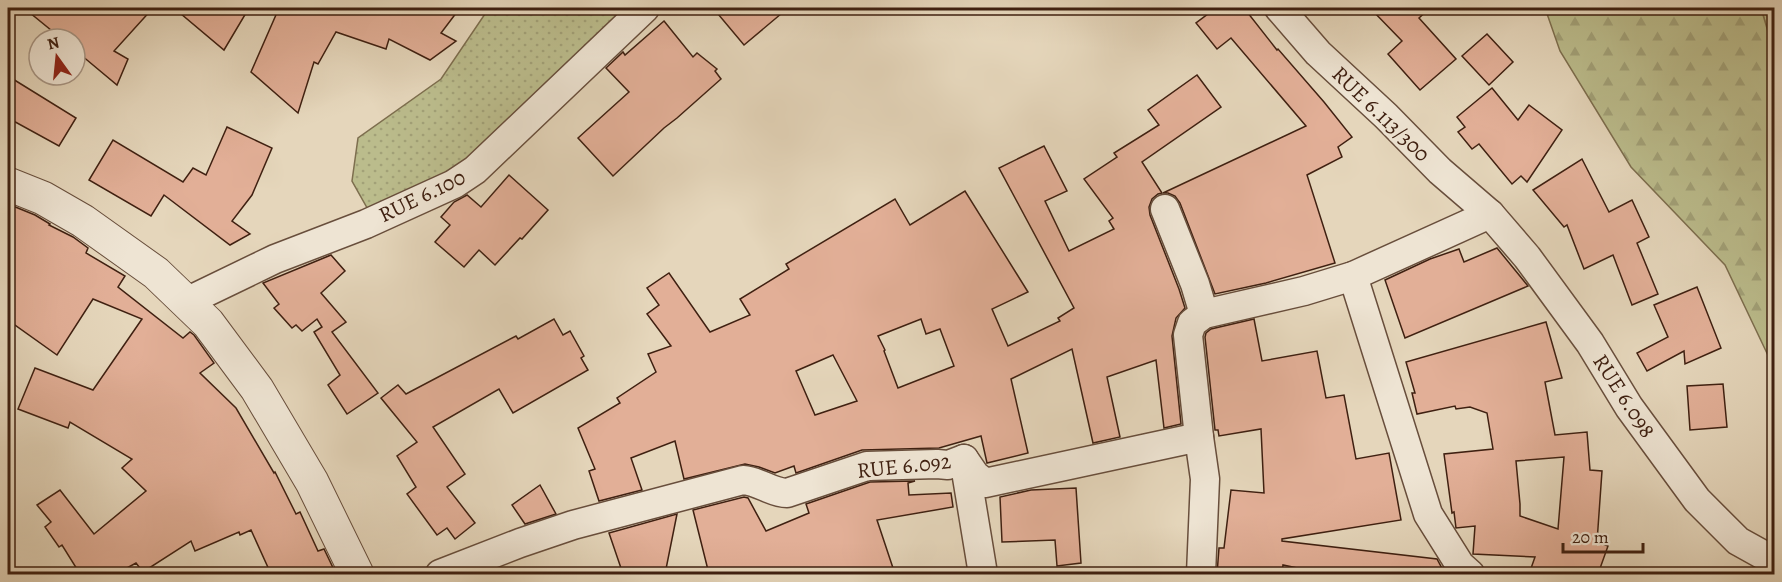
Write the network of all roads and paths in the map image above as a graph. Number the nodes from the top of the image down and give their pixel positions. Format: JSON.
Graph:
{"nodes":[{"id":1,"x":645,"y":8,"type":"edge"},
{"id":2,"x":1279,"y":8,"type":"edge"},
{"id":3,"x":8,"y":184,"type":"edge"},
{"id":4,"x":1165,"y":209,"type":"dead end"},
{"id":5,"x":1490,"y":214,"type":"junction"},
{"id":6,"x":1353,"y":276,"type":"junction"},
{"id":7,"x":186,"y":302,"type":"junction"},
{"id":8,"x":1204,"y":314,"type":"junction"},
{"id":9,"x":1199,"y":437,"type":"junction"},
{"id":10,"x":964,"y":459,"type":"junction"},
{"id":11,"x":1774,"y":561,"type":"edge"},
{"id":12,"x":357,"y":574,"type":"edge"},
{"id":13,"x":440,"y":574,"type":"edge"},
{"id":14,"x":983,"y":574,"type":"edge"},
{"id":15,"x":1201,"y":574,"type":"edge"},
{"id":16,"x":1470,"y":574,"type":"edge"}],
"edges":[{"from":1,"to":7,"type":"street","name":"RUE 6.100"},
{"from":2,"to":5,"type":"street","name":"RUE 6.113/300"},
{"from":3,"to":7,"type":"street"},
{"from":4,"to":8,"type":"street"},
{"from":5,"to":6,"type":"street"},
{"from":5,"to":11,"type":"street","name":"RUE 6.098"},
{"from":6,"to":8,"type":"street"},
{"from":6,"to":16,"type":"street"},
{"from":7,"to":12,"type":"street"},
{"from":8,"to":9,"type":"street"},
{"from":9,"to":10,"type":"street","name":"RUE 6.092"},
{"from":9,"to":15,"type":"street"},
{"from":10,"to":13,"type":"street","name":"RUE 6.092"},
{"from":10,"to":14,"type":"street"}]}
